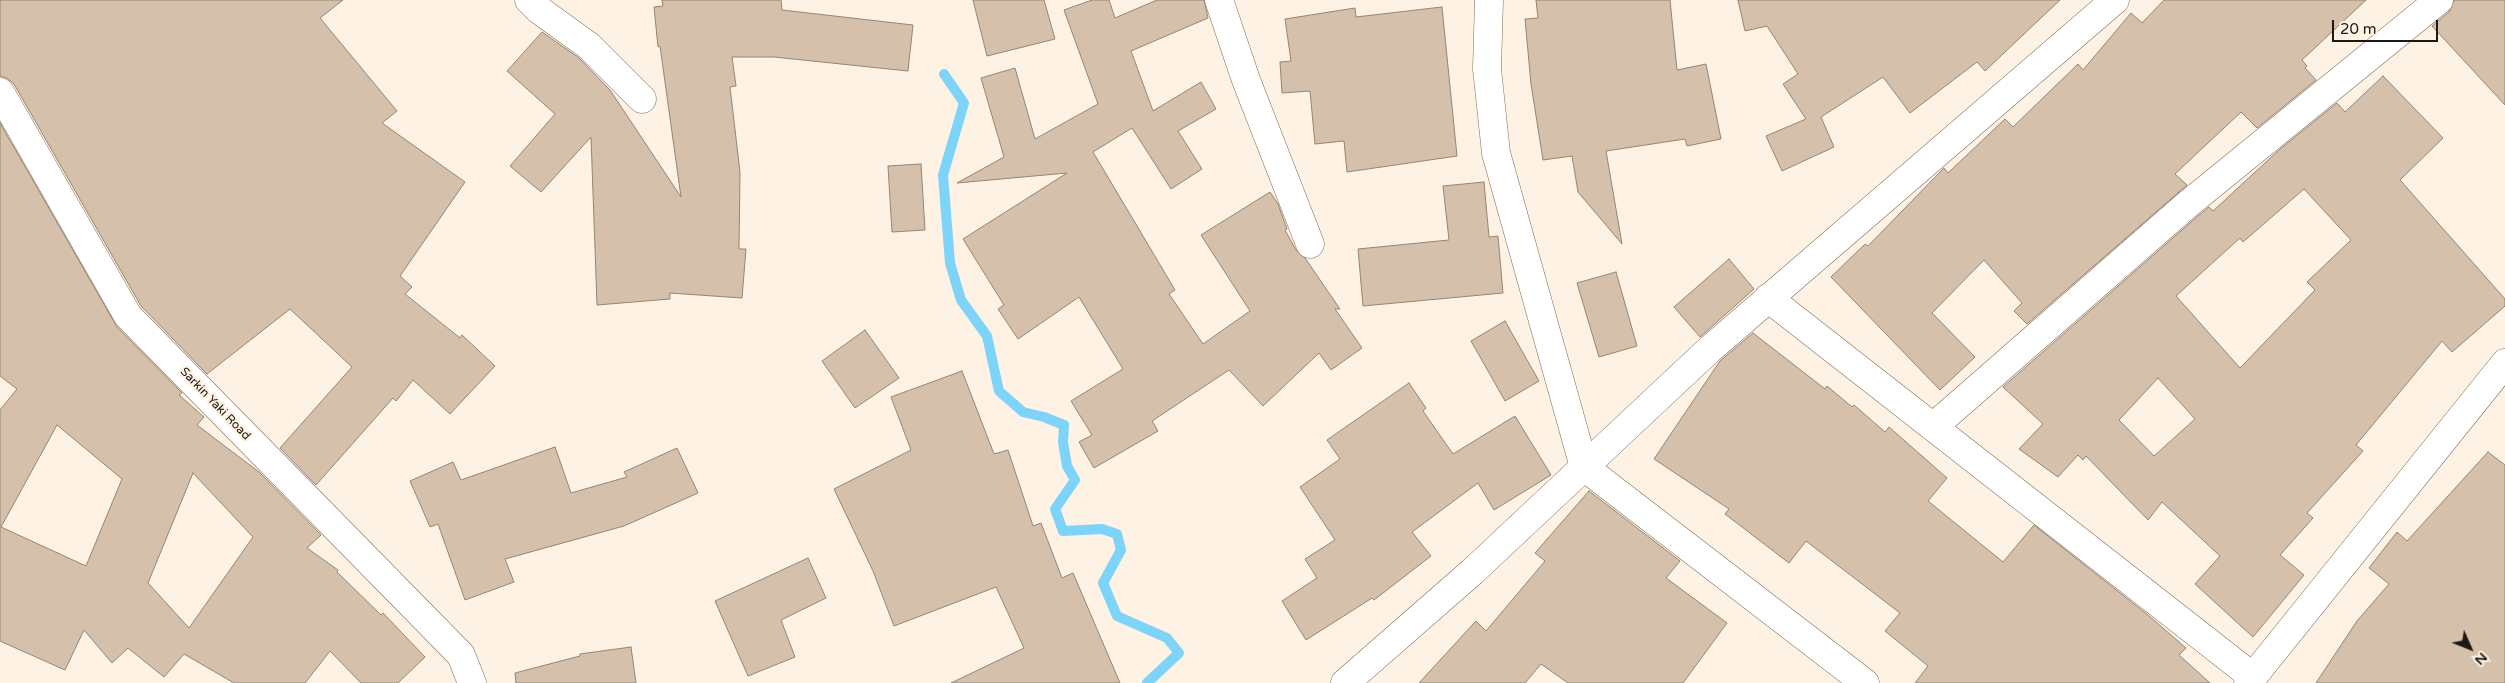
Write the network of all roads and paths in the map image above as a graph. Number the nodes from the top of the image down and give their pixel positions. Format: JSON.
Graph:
{"nodes":[{"id":1,"x":529,"y":0,"type":"edge"},
{"id":2,"x":1219,"y":0,"type":"edge"},
{"id":3,"x":1489,"y":0,"type":"edge"},
{"id":4,"x":2115,"y":0,"type":"edge"},
{"id":5,"x":2439,"y":0,"type":"edge"},
{"id":6,"x":0,"y":92,"type":"edge"},
{"id":7,"x":642,"y":100,"type":"dead end"},
{"id":8,"x":1310,"y":244,"type":"dead end"},
{"id":9,"x":1768,"y":298,"type":"junction"},
{"id":10,"x":2505,"y":363,"type":"edge"},
{"id":11,"x":1933,"y":427,"type":"junction"},
{"id":12,"x":1584,"y":467,"type":"junction"},
{"id":13,"x":2250,"y":680,"type":"edge"},
{"id":14,"x":472,"y":683,"type":"edge"},
{"id":15,"x":1345,"y":683,"type":"edge"},
{"id":16,"x":1865,"y":683,"type":"edge"}],
"edges":[{"from":1,"to":7,"type":"street"},
{"from":2,"to":8,"type":"street"},
{"from":3,"to":12,"type":"street"},
{"from":4,"to":9,"type":"street"},
{"from":5,"to":11,"type":"street"},
{"from":6,"to":14,"type":"street","name":"Sarkin Yaki Road"},
{"from":9,"to":11,"type":"street"},
{"from":9,"to":12,"type":"street"},
{"from":10,"to":13,"type":"street"},
{"from":11,"to":13,"type":"street"},
{"from":12,"to":15,"type":"street"},
{"from":12,"to":16,"type":"street"}]}
